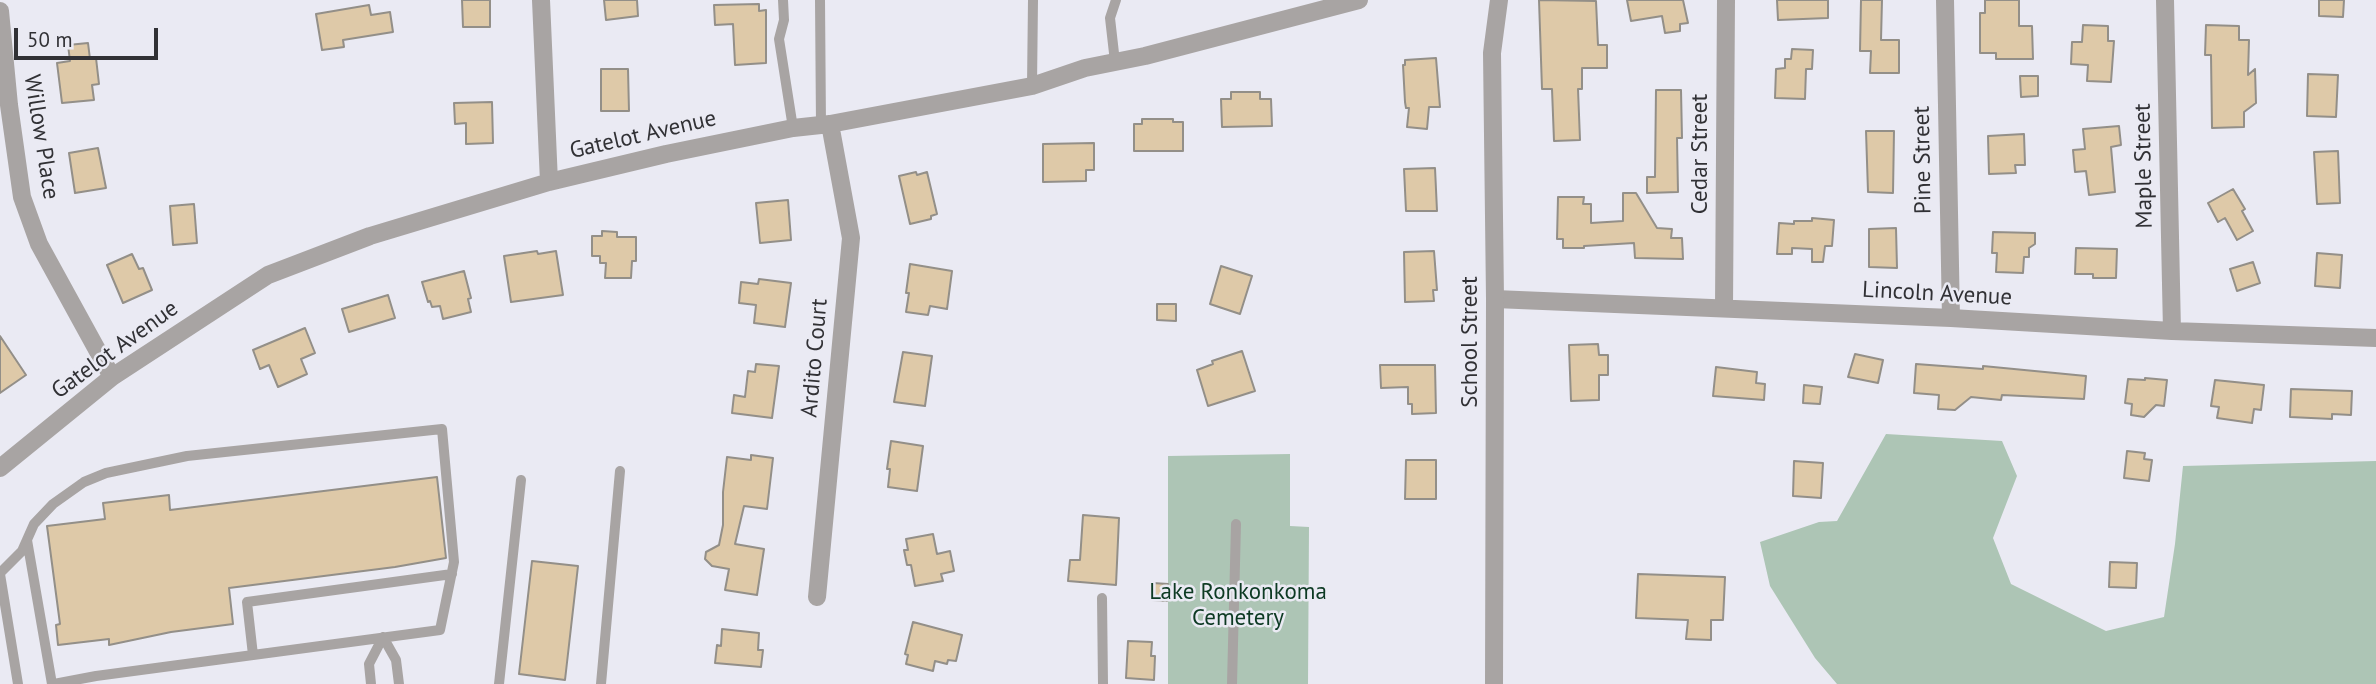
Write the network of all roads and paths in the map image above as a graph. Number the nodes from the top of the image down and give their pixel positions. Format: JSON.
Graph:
{"nodes":[{"id":1,"x":541,"y":0,"type":"edge"},
{"id":2,"x":783,"y":0,"type":"edge"},
{"id":3,"x":820,"y":0,"type":"edge"},
{"id":4,"x":1033,"y":0,"type":"edge"},
{"id":5,"x":1116,"y":0,"type":"edge"},
{"id":6,"x":1359,"y":0,"type":"edge"},
{"id":7,"x":1499,"y":0,"type":"edge"},
{"id":8,"x":1726,"y":0,"type":"edge"},
{"id":9,"x":1945,"y":0,"type":"edge"},
{"id":10,"x":2165,"y":0,"type":"edge"},
{"id":11,"x":0,"y":10,"type":"edge"},
{"id":12,"x":1115,"y":62,"type":"junction"},
{"id":13,"x":1032,"y":86,"type":"junction"},
{"id":14,"x":4,"y":106,"type":"edge"},
{"id":15,"x":826,"y":125,"type":"junction"},
{"id":16,"x":793,"y":128,"type":"junction"},
{"id":17,"x":549,"y":182,"type":"junction"},
{"id":18,"x":1495,"y":299,"type":"junction"},
{"id":19,"x":1724,"y":308,"type":"junction"},
{"id":20,"x":1951,"y":318,"type":"junction"},
{"id":21,"x":2172,"y":331,"type":"junction"},
{"id":22,"x":2376,"y":338,"type":"edge"},
{"id":23,"x":112,"y":377,"type":"junction"},
{"id":24,"x":0,"y":468,"type":"edge"},
{"id":25,"x":620,"y":471,"type":"dead end"},
{"id":26,"x":521,"y":480,"type":"dead end"},
{"id":27,"x":1236,"y":524,"type":"dead end"},
{"id":28,"x":27,"y":540,"type":"junction"},
{"id":29,"x":0,"y":573,"type":"edge"},
{"id":30,"x":452,"y":575,"type":"junction"},
{"id":31,"x":817,"y":597,"type":"dead end"},
{"id":32,"x":1102,"y":598,"type":"dead end"},
{"id":33,"x":383,"y":637,"type":"junction"},
{"id":34,"x":253,"y":655,"type":"junction"},
{"id":35,"x":97,"y":680,"type":"edge"},
{"id":36,"x":18,"y":684,"type":"edge"},
{"id":37,"x":53,"y":684,"type":"edge"},
{"id":38,"x":371,"y":684,"type":"edge"},
{"id":39,"x":399,"y":684,"type":"edge"},
{"id":40,"x":499,"y":684,"type":"edge"},
{"id":41,"x":601,"y":684,"type":"edge"},
{"id":42,"x":1103,"y":684,"type":"edge"},
{"id":43,"x":1232,"y":684,"type":"edge"},
{"id":44,"x":1494,"y":684,"type":"edge"}],
"edges":[{"from":1,"to":17,"type":"street"},
{"from":2,"to":16,"type":"lane"},
{"from":3,"to":15,"type":"lane"},
{"from":4,"to":13,"type":"lane"},
{"from":5,"to":12,"type":"lane"},
{"from":6,"to":12,"type":"street","name":"Gatelot Avenue"},
{"from":7,"to":18,"type":"street","name":"School Street"},
{"from":8,"to":19,"type":"street","name":"Cedar Street"},
{"from":9,"to":20,"type":"street","name":"Pine Street"},
{"from":10,"to":21,"type":"street","name":"Maple Street"},
{"from":11,"to":14,"type":"street","name":"Willow Place"},
{"from":12,"to":13,"type":"street","name":"Gatelot Avenue"},
{"from":13,"to":15,"type":"street","name":"Gatelot Avenue"},
{"from":14,"to":23,"type":"street","name":"Willow Place"},
{"from":15,"to":16,"type":"street","name":"Gatelot Avenue"},
{"from":15,"to":31,"type":"street","name":"Ardito Court"},
{"from":16,"to":17,"type":"street","name":"Gatelot Avenue"},
{"from":17,"to":23,"type":"street","name":"Gatelot Avenue"},
{"from":18,"to":19,"type":"street","name":"Lincoln Avenue"},
{"from":18,"to":44,"type":"street","name":"School Street"},
{"from":19,"to":20,"type":"street","name":"Lincoln Avenue"},
{"from":20,"to":21,"type":"street","name":"Lincoln Avenue"},
{"from":21,"to":22,"type":"street","name":"Lincoln Avenue"},
{"from":23,"to":24,"type":"street","name":"Gatelot Avenue"},
{"from":25,"to":41,"type":"lane"},
{"from":26,"to":40,"type":"lane"},
{"from":27,"to":43,"type":"lane"},
{"from":28,"to":29,"type":"lane"},
{"from":28,"to":30,"type":"lane"},
{"from":28,"to":37,"type":"lane"},
{"from":29,"to":36,"type":"lane"},
{"from":30,"to":33,"type":"lane"},
{"from":30,"to":34,"type":"lane"},
{"from":32,"to":42,"type":"lane"},
{"from":33,"to":34,"type":"lane"},
{"from":33,"to":38,"type":"lane"},
{"from":33,"to":39,"type":"lane"},
{"from":34,"to":35,"type":"lane"},
{"from":35,"to":37,"type":"lane"}]}
